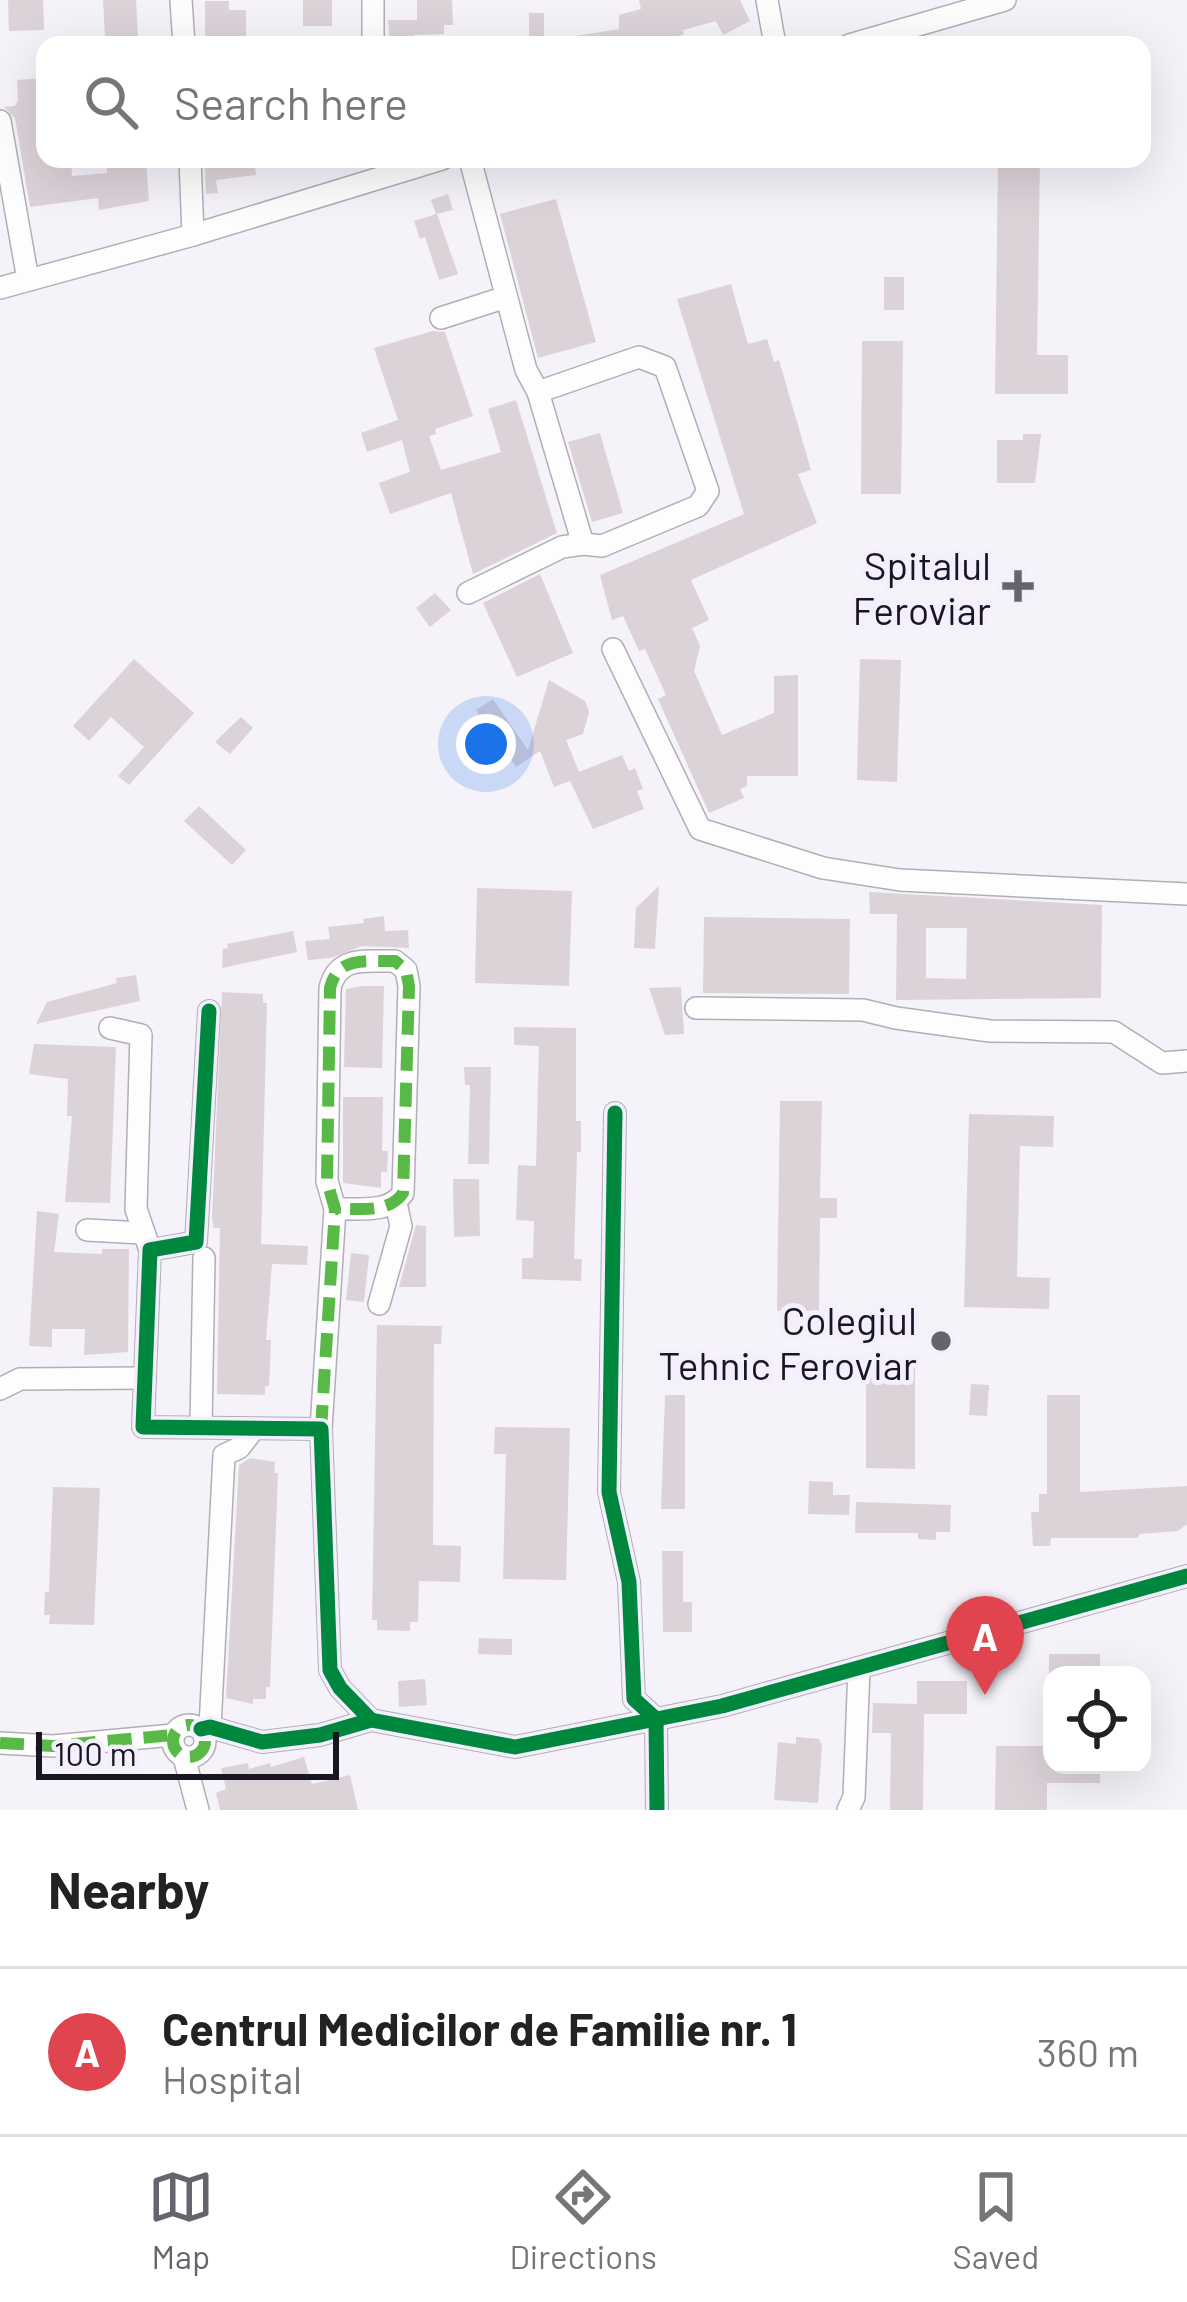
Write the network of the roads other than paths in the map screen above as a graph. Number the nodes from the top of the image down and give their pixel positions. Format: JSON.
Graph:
{"nodes":[{"id":1,"x":182,"y":0,"type":"edge"},
{"id":2,"x":373,"y":0,"type":"edge"},
{"id":3,"x":767,"y":0,"type":"edge"},
{"id":4,"x":1005,"y":0,"type":"edge"},
{"id":5,"x":184,"y":36,"type":"edge"},
{"id":6,"x":374,"y":36,"type":"edge"},
{"id":7,"x":773,"y":36,"type":"edge"},
{"id":8,"x":880,"y":36,"type":"edge"},
{"id":9,"x":0,"y":121,"type":"edge"},
{"id":10,"x":190,"y":168,"type":"edge"},
{"id":11,"x":374,"y":168,"type":"edge"},
{"id":12,"x":472,"y":168,"type":"edge"},
{"id":13,"x":194,"y":235,"type":"junction"},
{"id":14,"x":28,"y":280,"type":"junction"},
{"id":15,"x":0,"y":288,"type":"edge"},
{"id":16,"x":506,"y":297,"type":"junction"},
{"id":17,"x":441,"y":318,"type":"dead end"},
{"id":18,"x":538,"y":392,"type":"junction"},
{"id":19,"x":583,"y":544,"type":"junction"},
{"id":20,"x":467,"y":593,"type":"dead end"},
{"id":21,"x":613,"y":650,"type":"dead end"},
{"id":22,"x":1187,"y":894,"type":"edge"},
{"id":23,"x":696,"y":1008,"type":"dead end"},
{"id":24,"x":209,"y":1011,"type":"dead end"},
{"id":25,"x":110,"y":1028,"type":"dead end"},
{"id":26,"x":1187,"y":1061,"type":"edge"},
{"id":27,"x":615,"y":1113,"type":"dead end"},
{"id":28,"x":396,"y":1203,"type":"junction"},
{"id":29,"x":335,"y":1209,"type":"junction"},
{"id":30,"x":87,"y":1230,"type":"dead end"},
{"id":31,"x":146,"y":1241,"type":"junction"},
{"id":32,"x":204,"y":1258,"type":"dead end"},
{"id":33,"x":379,"y":1304,"type":"dead end"},
{"id":34,"x":145,"y":1378,"type":"junction"},
{"id":35,"x":0,"y":1389,"type":"edge"},
{"id":36,"x":201,"y":1426,"type":"junction"},
{"id":37,"x":321,"y":1429,"type":"junction"},
{"id":38,"x":253,"y":1430,"type":"junction"},
{"id":39,"x":1187,"y":1576,"type":"edge"},
{"id":40,"x":859,"y":1668,"type":"junction"},
{"id":41,"x":656,"y":1719,"type":"junction"},
{"id":42,"x":371,"y":1720,"type":"junction"},
{"id":43,"x":205,"y":1728,"type":"junction"},
{"id":44,"x":173,"y":1735,"type":"junction"},
{"id":45,"x":0,"y":1743,"type":"edge"},
{"id":46,"x":184,"y":1756,"type":"junction"},
{"id":47,"x":198,"y":1810,"type":"edge"},
{"id":48,"x":657,"y":1810,"type":"edge"},
{"id":49,"x":848,"y":1810,"type":"edge"}],
"edges":[{"from":1,"to":5,"type":"street"},
{"from":2,"to":6,"type":"street"},
{"from":3,"to":7,"type":"street"},
{"from":4,"to":8,"type":"street"},
{"from":9,"to":14,"type":"street"},
{"from":10,"to":13,"type":"street"},
{"from":11,"to":13,"type":"street"},
{"from":12,"to":16,"type":"street"},
{"from":13,"to":14,"type":"street"},
{"from":14,"to":15,"type":"street"},
{"from":16,"to":17,"type":"street"},
{"from":16,"to":18,"type":"street"},
{"from":18,"to":19,"type":"street"},
{"from":18,"to":19,"type":"street"},
{"from":19,"to":20,"type":"street"},
{"from":21,"to":22,"type":"street"},
{"from":23,"to":26,"type":"street"},
{"from":24,"to":31,"type":"street"},
{"from":25,"to":31,"type":"street"},
{"from":27,"to":41,"type":"street"},
{"from":28,"to":29,"type":"street"},
{"from":28,"to":29,"type":"street"},
{"from":28,"to":33,"type":"street"},
{"from":29,"to":37,"type":"street"},
{"from":30,"to":31,"type":"street"},
{"from":31,"to":34,"type":"street"},
{"from":32,"to":36,"type":"street"},
{"from":34,"to":35,"type":"street"},
{"from":34,"to":36,"type":"street"},
{"from":36,"to":38,"type":"street"},
{"from":37,"to":38,"type":"street"},
{"from":37,"to":42,"type":"street"},
{"from":38,"to":43,"type":"street"},
{"from":39,"to":40,"type":"street"},
{"from":40,"to":41,"type":"street"},
{"from":40,"to":49,"type":"street"},
{"from":41,"to":42,"type":"street"},
{"from":41,"to":48,"type":"street"},
{"from":42,"to":43,"type":"street"},
{"from":43,"to":44,"type":"street"},
{"from":43,"to":46,"type":"street"},
{"from":44,"to":45,"type":"street"},
{"from":44,"to":46,"type":"street"},
{"from":46,"to":47,"type":"street"}]}
